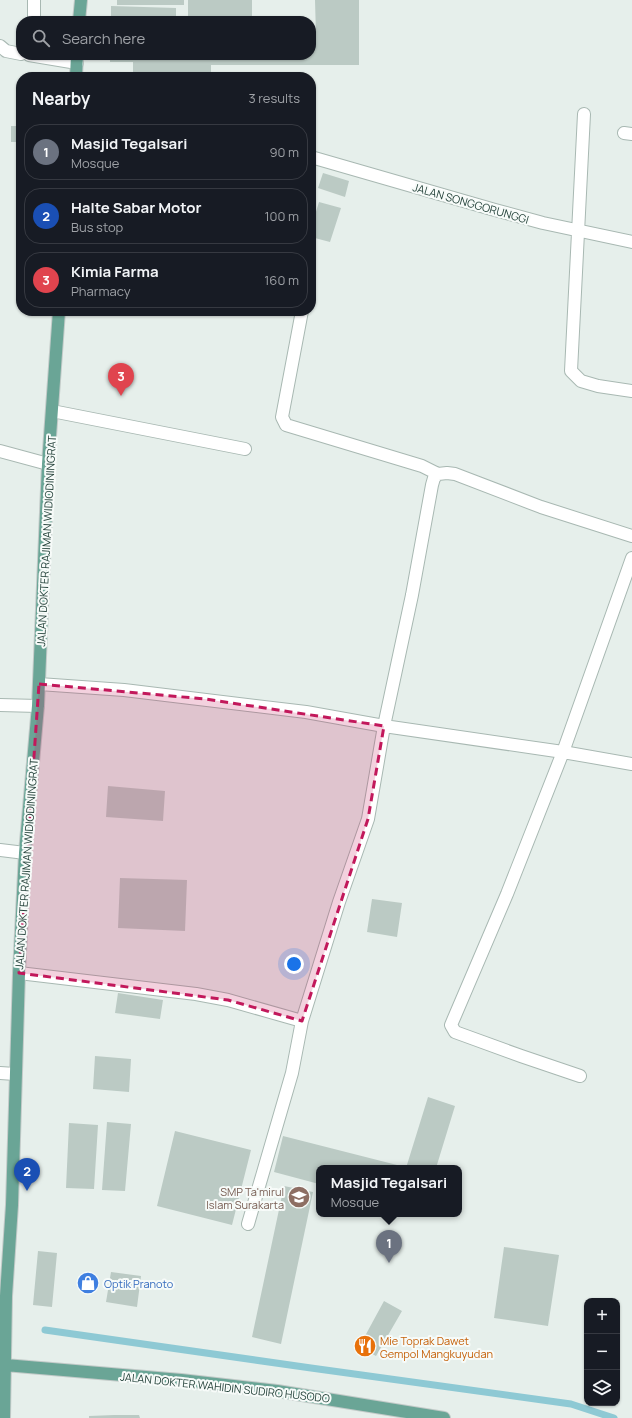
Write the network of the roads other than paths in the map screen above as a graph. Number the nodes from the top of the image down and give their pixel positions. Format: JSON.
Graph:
{"nodes":[{"id":1,"x":34,"y":0,"type":"edge"},
{"id":2,"x":81,"y":0,"type":"edge"},
{"id":3,"x":34,"y":16,"type":"edge"},
{"id":4,"x":79,"y":16,"type":"edge"},
{"id":5,"x":0,"y":46,"type":"edge"},
{"id":6,"x":16,"y":53,"type":"edge"},
{"id":7,"x":77,"y":60,"type":"edge"},
{"id":8,"x":76,"y":72,"type":"edge"},
{"id":9,"x":584,"y":114,"type":"dead end"},
{"id":10,"x":316,"y":158,"type":"edge"},
{"id":11,"x":577,"y":231,"type":"junction"},
{"id":12,"x":632,"y":242,"type":"edge"},
{"id":13,"x":59,"y":316,"type":"edge"},
{"id":14,"x":301,"y":316,"type":"edge"},
{"id":15,"x":632,"y":391,"type":"edge"},
{"id":16,"x":52,"y":411,"type":"junction"},
{"id":17,"x":245,"y":449,"type":"dead end"},
{"id":18,"x":0,"y":451,"type":"edge"},
{"id":19,"x":48,"y":464,"type":"junction"},
{"id":20,"x":438,"y":474,"type":"junction"},
{"id":21,"x":632,"y":536,"type":"edge"},
{"id":22,"x":632,"y":558,"type":"edge"},
{"id":23,"x":39,"y":684,"type":"junction"},
{"id":24,"x":0,"y":704,"type":"edge"},
{"id":25,"x":38,"y":706,"type":"junction"},
{"id":26,"x":384,"y":726,"type":"junction"},
{"id":27,"x":563,"y":752,"type":"junction"},
{"id":28,"x":632,"y":764,"type":"edge"},
{"id":29,"x":0,"y":850,"type":"edge"},
{"id":30,"x":25,"y":852,"type":"junction"},
{"id":31,"x":19,"y":973,"type":"junction"},
{"id":32,"x":302,"y":1021,"type":"junction"},
{"id":33,"x":0,"y":1072,"type":"edge"},
{"id":34,"x":15,"y":1074,"type":"junction"},
{"id":35,"x":580,"y":1076,"type":"dead end"},
{"id":36,"x":248,"y":1224,"type":"dead end"},
{"id":37,"x":3,"y":1296,"type":"edge"},
{"id":38,"x":5,"y":1366,"type":"junction"},
{"id":39,"x":4,"y":1418,"type":"edge"},
{"id":40,"x":444,"y":1418,"type":"edge"}],
"edges":[{"from":1,"to":3,"type":"street"},
{"from":2,"to":4,"type":"main road"},
{"from":5,"to":6,"type":"street"},
{"from":7,"to":8,"type":"main road"},
{"from":9,"to":11,"type":"street"},
{"from":10,"to":11,"type":"street","name":"JALAN SONGGORUNGGI"},
{"from":11,"to":12,"type":"street","name":"JALAN SONGGORUNGGI"},
{"from":11,"to":15,"type":"street"},
{"from":13,"to":16,"type":"main road","name":"JALAN DOKTER RAJIMAN WIDIODININGRAT"},
{"from":14,"to":20,"type":"street"},
{"from":16,"to":17,"type":"street"},
{"from":16,"to":19,"type":"main road","name":"JALAN DOKTER RAJIMAN WIDIODININGRAT"},
{"from":18,"to":19,"type":"street"},
{"from":19,"to":23,"type":"main road","name":"JALAN DOKTER RAJIMAN WIDIODININGRAT"},
{"from":20,"to":21,"type":"street"},
{"from":20,"to":26,"type":"street"},
{"from":22,"to":27,"type":"street"},
{"from":23,"to":25,"type":"main road","name":"JALAN DOKTER RAJIMAN WIDIODININGRAT"},
{"from":23,"to":26,"type":"street"},
{"from":24,"to":25,"type":"street"},
{"from":25,"to":30,"type":"main road","name":"JALAN DOKTER RAJIMAN WIDIODININGRAT"},
{"from":26,"to":27,"type":"street"},
{"from":26,"to":32,"type":"street"},
{"from":27,"to":28,"type":"street"},
{"from":27,"to":35,"type":"street"},
{"from":29,"to":30,"type":"street"},
{"from":30,"to":31,"type":"main road","name":"JALAN DOKTER RAJIMAN WIDIODININGRAT"},
{"from":31,"to":32,"type":"street"},
{"from":31,"to":34,"type":"main road","name":"JALAN DOKTER RAJIMAN WIDIODININGRAT"},
{"from":32,"to":36,"type":"street"},
{"from":33,"to":34,"type":"street"},
{"from":34,"to":37,"type":"main road","name":"JALAN DOKTER RAJIMAN WIDIODININGRAT"},
{"from":37,"to":38,"type":"main road","name":"JALAN DOKTER RAJIMAN WIDIODININGRAT"},
{"from":38,"to":39,"type":"main road","name":"JALAN DOKTER RAJIMAN WIDIODININGRAT"},
{"from":38,"to":40,"type":"main road","name":"JALAN DOKTER WAHIDIN SUDIRO HUSODO"}]}
